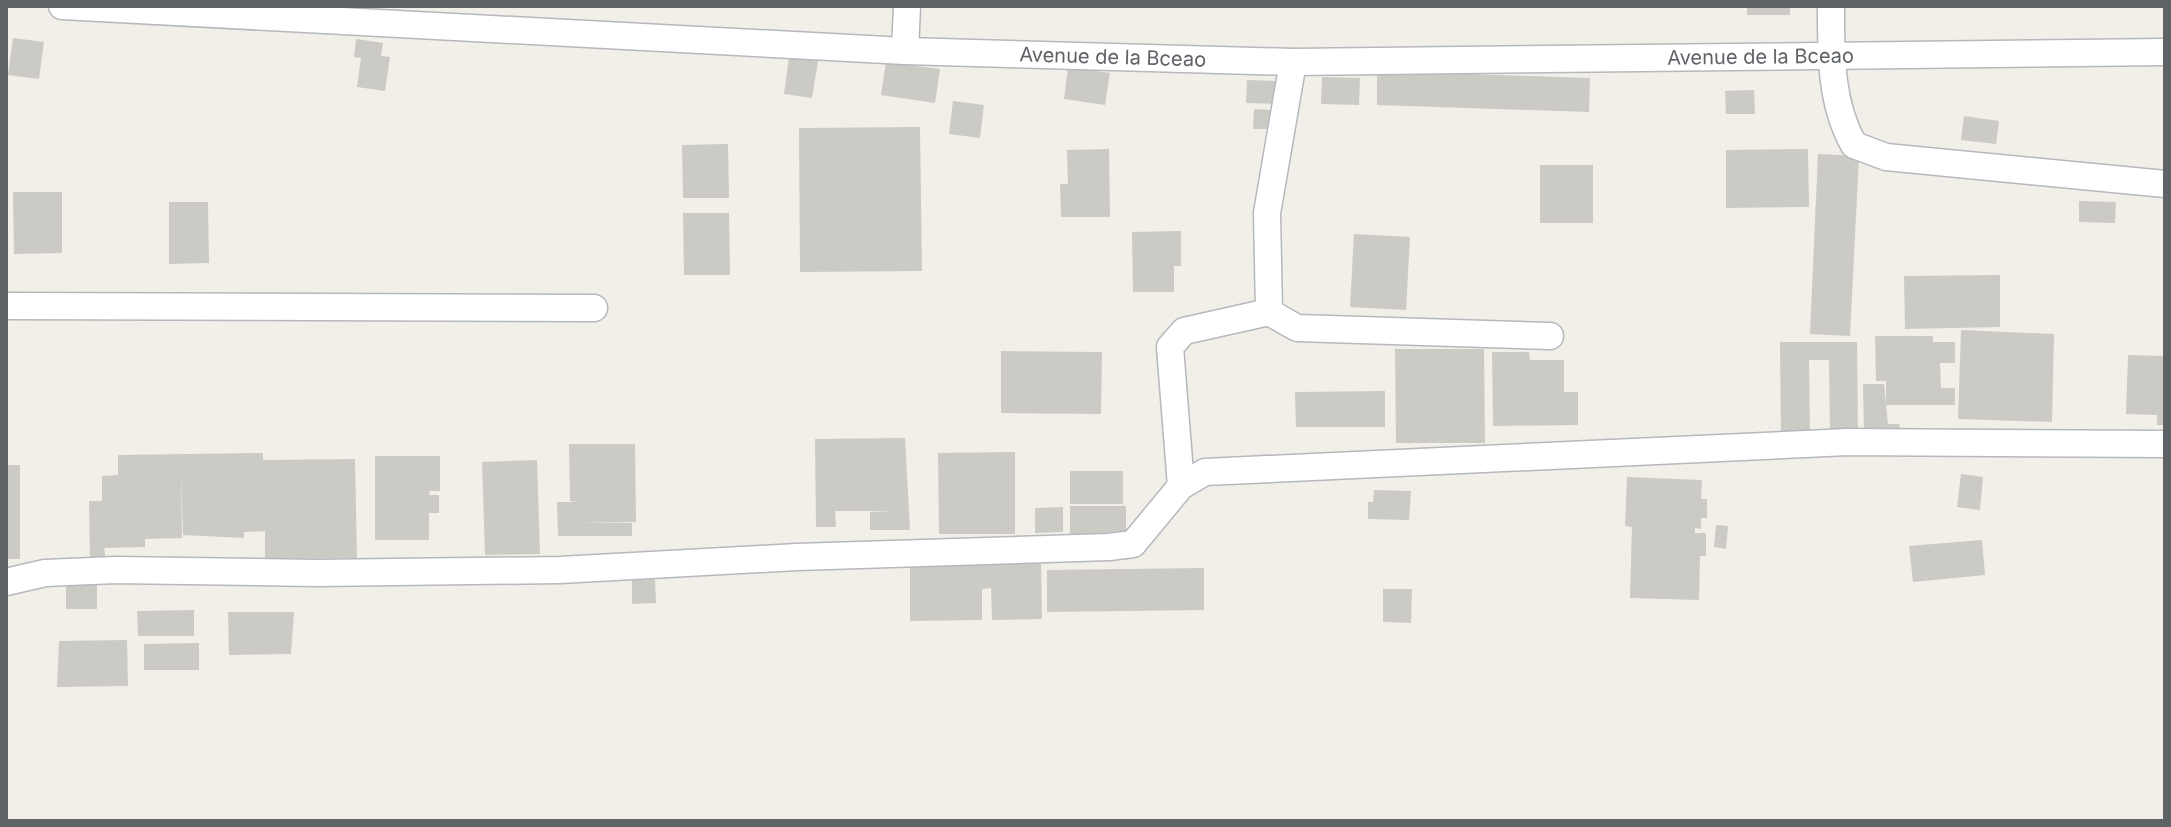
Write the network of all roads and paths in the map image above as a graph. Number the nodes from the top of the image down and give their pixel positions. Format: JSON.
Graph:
{"nodes":[{"id":1,"x":62,"y":6,"type":"edge"},
{"id":2,"x":907,"y":6,"type":"edge"},
{"id":3,"x":1831,"y":6,"type":"edge"},
{"id":4,"x":905,"y":51,"type":"junction"},
{"id":5,"x":2165,"y":52,"type":"edge"},
{"id":6,"x":1831,"y":56,"type":"junction"},
{"id":7,"x":1293,"y":62,"type":"junction"},
{"id":8,"x":2165,"y":184,"type":"edge"},
{"id":9,"x":6,"y":306,"type":"edge"},
{"id":10,"x":594,"y":308,"type":"dead end"},
{"id":11,"x":1269,"y":312,"type":"junction"},
{"id":12,"x":1550,"y":336,"type":"dead end"},
{"id":13,"x":2165,"y":444,"type":"edge"},
{"id":14,"x":1181,"y":486,"type":"junction"},
{"id":15,"x":6,"y":582,"type":"edge"}],
"edges":[{"from":1,"to":4,"type":"street","name":"Avenue de la Bceao"},
{"from":2,"to":4,"type":"street"},
{"from":3,"to":6,"type":"street"},
{"from":4,"to":7,"type":"street","name":"Avenue de la Bceao"},
{"from":5,"to":6,"type":"street","name":"Avenue de la Bceao"},
{"from":6,"to":7,"type":"street","name":"Avenue de la Bceao"},
{"from":6,"to":8,"type":"street"},
{"from":7,"to":11,"type":"street"},
{"from":9,"to":10,"type":"street"},
{"from":11,"to":12,"type":"street"},
{"from":11,"to":14,"type":"street"},
{"from":13,"to":14,"type":"street"},
{"from":14,"to":15,"type":"street"}]}
